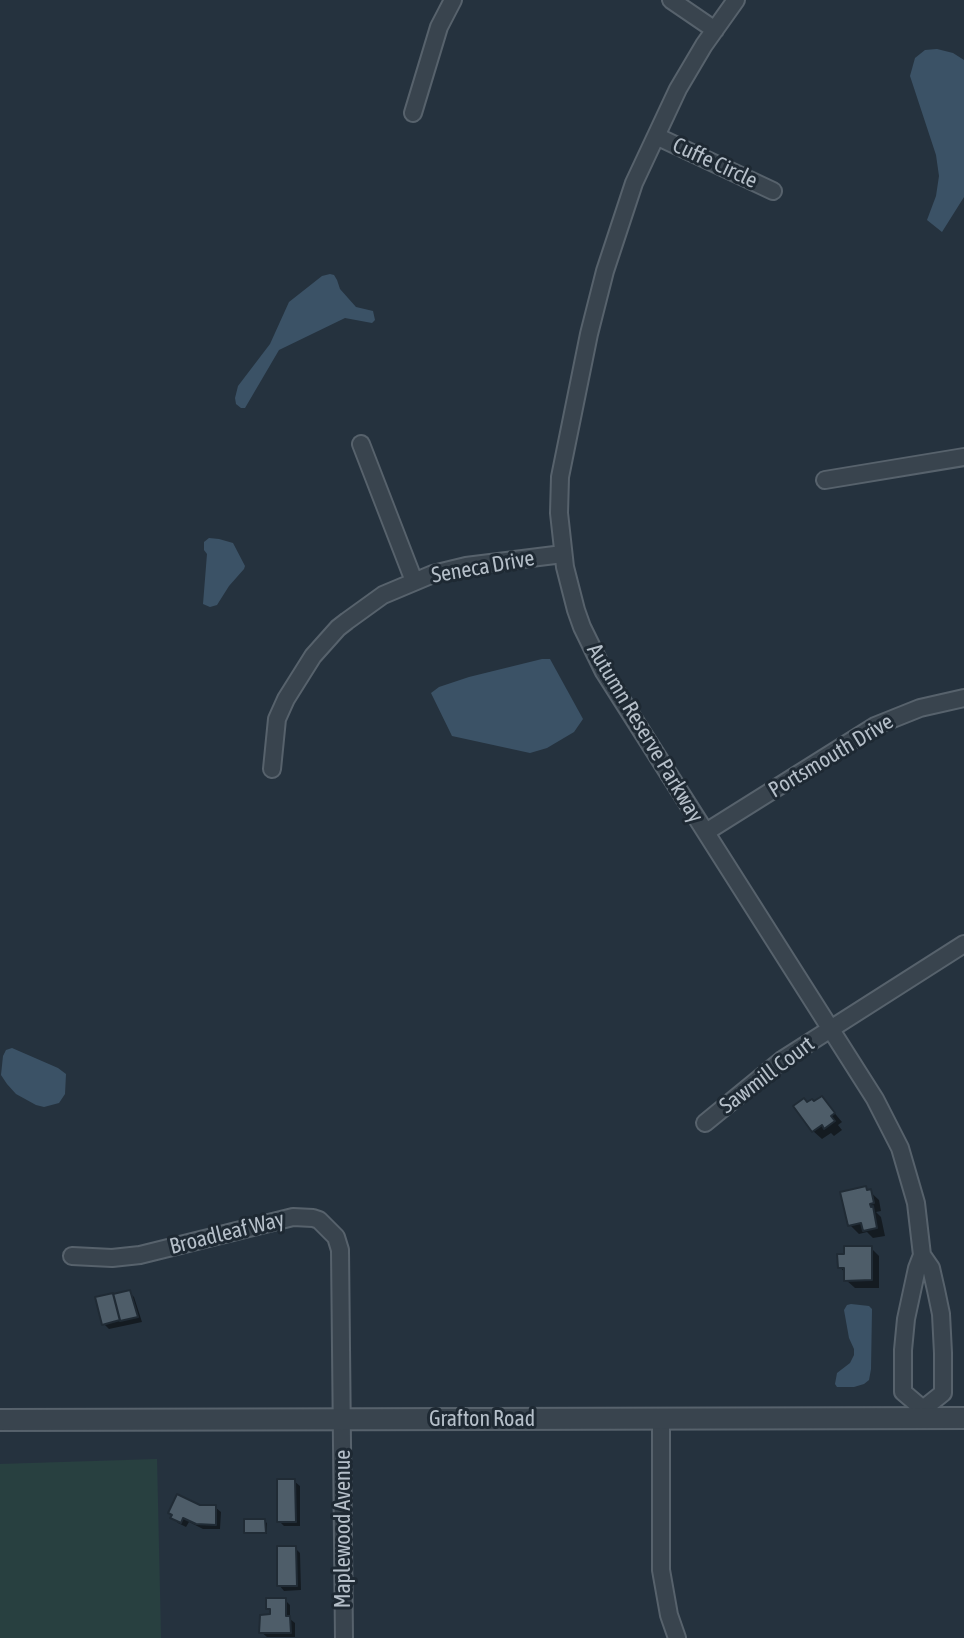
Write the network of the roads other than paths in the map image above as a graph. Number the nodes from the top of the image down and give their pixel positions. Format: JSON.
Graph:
{"nodes":[{"id":1,"x":453,"y":0,"type":"edge"},
{"id":2,"x":671,"y":0,"type":"edge"},
{"id":3,"x":736,"y":0,"type":"edge"},
{"id":4,"x":715,"y":30,"type":"junction"},
{"id":5,"x":413,"y":113,"type":"dead end"},
{"id":6,"x":656,"y":136,"type":"junction"},
{"id":7,"x":773,"y":191,"type":"dead end"},
{"id":8,"x":361,"y":444,"type":"dead end"},
{"id":9,"x":964,"y":457,"type":"edge"},
{"id":10,"x":825,"y":480,"type":"dead end"},
{"id":11,"x":563,"y":554,"type":"junction"},
{"id":12,"x":414,"y":581,"type":"junction"},
{"id":13,"x":964,"y":698,"type":"edge"},
{"id":14,"x":272,"y":769,"type":"dead end"},
{"id":15,"x":706,"y":832,"type":"junction"},
{"id":16,"x":964,"y":944,"type":"edge"},
{"id":17,"x":830,"y":1028,"type":"junction"},
{"id":18,"x":705,"y":1123,"type":"dead end"},
{"id":19,"x":922,"y":1255,"type":"junction"},
{"id":20,"x":72,"y":1256,"type":"dead end"},
{"id":21,"x":923,"y":1413,"type":"junction"},
{"id":22,"x":661,"y":1418,"type":"junction"},
{"id":23,"x":964,"y":1418,"type":"edge"},
{"id":24,"x":342,"y":1419,"type":"junction"},
{"id":25,"x":0,"y":1420,"type":"edge"},
{"id":26,"x":344,"y":1638,"type":"edge"},
{"id":27,"x":677,"y":1638,"type":"edge"}],
"edges":[{"from":1,"to":5,"type":"street"},
{"from":2,"to":4,"type":"street"},
{"from":3,"to":4,"type":"street","name":"Autumn Reserve Parkway"},
{"from":4,"to":6,"type":"street","name":"Autumn Reserve Parkway"},
{"from":6,"to":7,"type":"street","name":"Cuffe Circle"},
{"from":6,"to":11,"type":"street","name":"Autumn Reserve Parkway"},
{"from":8,"to":12,"type":"street"},
{"from":9,"to":10,"type":"street"},
{"from":11,"to":12,"type":"street","name":"Seneca Drive"},
{"from":11,"to":15,"type":"street","name":"Autumn Reserve Parkway"},
{"from":12,"to":14,"type":"street","name":"Seneca Drive"},
{"from":13,"to":15,"type":"street","name":"Portsmouth Drive"},
{"from":15,"to":17,"type":"street","name":"Autumn Reserve Parkway"},
{"from":16,"to":17,"type":"street","name":"Sawmill Court"},
{"from":17,"to":18,"type":"street","name":"Sawmill Court"},
{"from":17,"to":19,"type":"street","name":"Autumn Reserve Parkway"},
{"from":19,"to":21,"type":"street","name":"Autumn Reserve Parkway"},
{"from":19,"to":21,"type":"street","name":"Autumn Reserve Parkway"},
{"from":20,"to":24,"type":"street","name":"Broadleaf Way"},
{"from":21,"to":22,"type":"street","name":"Grafton Road"},
{"from":21,"to":23,"type":"street","name":"Grafton Road"},
{"from":22,"to":24,"type":"street","name":"Grafton Road"},
{"from":22,"to":27,"type":"street"},
{"from":24,"to":25,"type":"street","name":"Grafton Road"},
{"from":24,"to":26,"type":"street","name":"Maplewood Avenue"}]}
